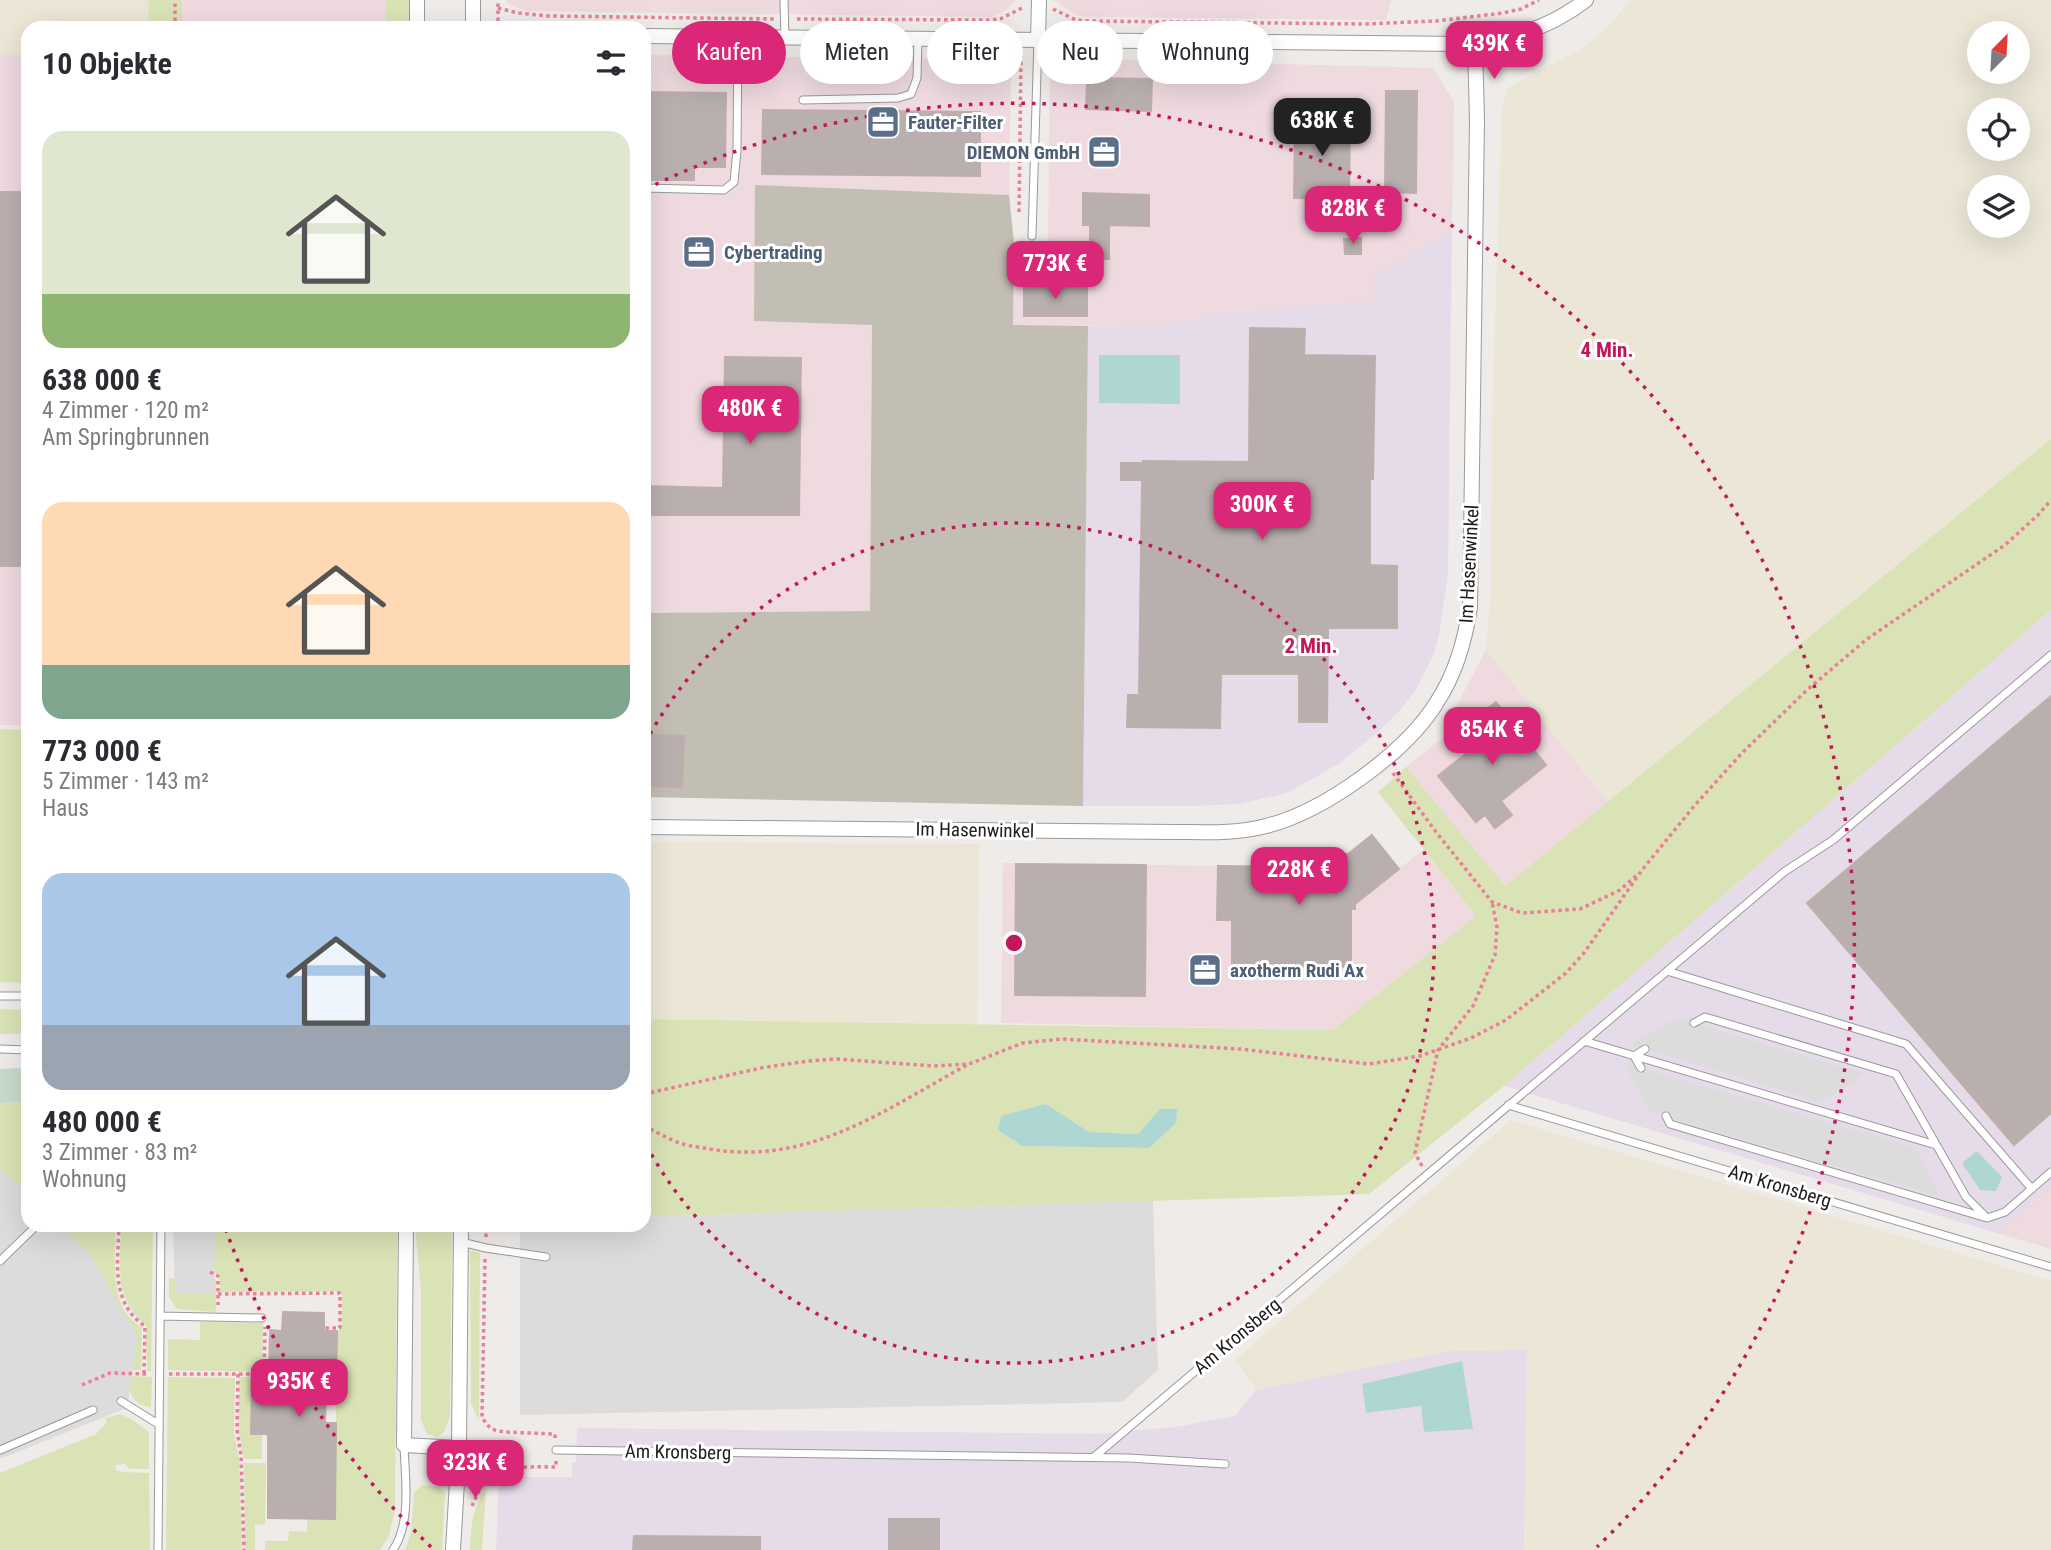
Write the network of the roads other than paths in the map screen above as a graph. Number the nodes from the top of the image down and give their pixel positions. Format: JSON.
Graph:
{"nodes":[{"id":1,"x":418,"y":0,"type":"edge"},
{"id":2,"x":473,"y":0,"type":"edge"},
{"id":3,"x":784,"y":0,"type":"edge"},
{"id":4,"x":1586,"y":0,"type":"edge"},
{"id":5,"x":1039,"y":3,"type":"edge"},
{"id":6,"x":417,"y":21,"type":"edge"},
{"id":7,"x":473,"y":21,"type":"edge"},
{"id":8,"x":785,"y":21,"type":"edge"},
{"id":9,"x":1039,"y":21,"type":"edge"},
{"id":10,"x":651,"y":36,"type":"edge"},
{"id":11,"x":672,"y":36,"type":"edge"},
{"id":12,"x":786,"y":37,"type":"edge"},
{"id":13,"x":919,"y":39,"type":"junction"},
{"id":14,"x":1037,"y":40,"type":"edge"},
{"id":15,"x":1123,"y":41,"type":"edge"},
{"id":16,"x":1475,"y":44,"type":"junction"},
{"id":17,"x":1037,"y":73,"type":"edge"},
{"id":18,"x":737,"y":84,"type":"edge"},
{"id":19,"x":803,"y":100,"type":"dead end"},
{"id":20,"x":651,"y":188,"type":"edge"},
{"id":21,"x":1032,"y":236,"type":"dead end"},
{"id":22,"x":2051,"y":654,"type":"edge"},
{"id":23,"x":651,"y":827,"type":"edge"},
{"id":24,"x":1667,"y":971,"type":"junction"},
{"id":25,"x":0,"y":996,"type":"edge"},
{"id":26,"x":21,"y":996,"type":"edge"},
{"id":27,"x":1694,"y":1023,"type":"dead end"},
{"id":28,"x":1584,"y":1041,"type":"junction"},
{"id":29,"x":0,"y":1049,"type":"edge"},
{"id":30,"x":21,"y":1049,"type":"edge"},
{"id":31,"x":1645,"y":1049,"type":"dead end"},
{"id":32,"x":1634,"y":1056,"type":"junction"},
{"id":33,"x":1641,"y":1068,"type":"dead end"},
{"id":34,"x":1508,"y":1105,"type":"junction"},
{"id":35,"x":1666,"y":1116,"type":"dead end"},
{"id":36,"x":1936,"y":1145,"type":"junction"},
{"id":37,"x":2051,"y":1172,"type":"edge"},
{"id":38,"x":2032,"y":1189,"type":"junction"},
{"id":39,"x":1987,"y":1217,"type":"junction"},
{"id":40,"x":30,"y":1232,"type":"edge"},
{"id":41,"x":161,"y":1232,"type":"edge"},
{"id":42,"x":406,"y":1232,"type":"edge"},
{"id":43,"x":461,"y":1232,"type":"edge"},
{"id":44,"x":461,"y":1242,"type":"junction"},
{"id":45,"x":546,"y":1257,"type":"dead end"},
{"id":46,"x":0,"y":1261,"type":"edge"},
{"id":47,"x":2051,"y":1267,"type":"edge"},
{"id":48,"x":160,"y":1316,"type":"junction"},
{"id":49,"x":262,"y":1318,"type":"road end"},
{"id":50,"x":121,"y":1401,"type":"dead end"},
{"id":51,"x":93,"y":1410,"type":"dead end"},
{"id":52,"x":158,"y":1424,"type":"junction"},
{"id":53,"x":404,"y":1444,"type":"junction"},
{"id":54,"x":459,"y":1448,"type":"junction"},
{"id":55,"x":0,"y":1450,"type":"edge"},
{"id":56,"x":555,"y":1450,"type":"road end"},
{"id":57,"x":1094,"y":1457,"type":"junction"},
{"id":58,"x":1225,"y":1464,"type":"dead end"},
{"id":59,"x":158,"y":1550,"type":"edge"},
{"id":60,"x":393,"y":1550,"type":"edge"},
{"id":61,"x":453,"y":1550,"type":"edge"}],
"edges":[{"from":1,"to":6,"type":"street"},
{"from":2,"to":7,"type":"street"},
{"from":3,"to":8,"type":"lane"},
{"from":4,"to":16,"type":"street"},
{"from":5,"to":9,"type":"street"},
{"from":10,"to":11,"type":"street"},
{"from":12,"to":13,"type":"street"},
{"from":13,"to":14,"type":"street"},
{"from":13,"to":19,"type":"lane"},
{"from":15,"to":16,"type":"street"},
{"from":16,"to":23,"type":"street","name":"Im Hasenwinkel"},
{"from":17,"to":21,"type":"lane"},
{"from":18,"to":20,"type":"lane"},
{"from":22,"to":24,"type":"lane","name":"Am Kronsberg"},
{"from":24,"to":28,"type":"lane","name":"Am Kronsberg"},
{"from":24,"to":38,"type":"lane"},
{"from":25,"to":26,"type":"lane"},
{"from":27,"to":36,"type":"lane"},
{"from":28,"to":32,"type":"lane"},
{"from":28,"to":34,"type":"lane","name":"Am Kronsberg"},
{"from":29,"to":30,"type":"lane"},
{"from":31,"to":32,"type":"lane"},
{"from":32,"to":33,"type":"lane"},
{"from":32,"to":36,"type":"lane"},
{"from":34,"to":47,"type":"lane","name":"Am Kronsberg"},
{"from":34,"to":57,"type":"lane","name":"Am Kronsberg"},
{"from":35,"to":39,"type":"lane"},
{"from":36,"to":39,"type":"lane"},
{"from":37,"to":38,"type":"lane"},
{"from":38,"to":39,"type":"lane"},
{"from":40,"to":46,"type":"lane"},
{"from":41,"to":48,"type":"lane"},
{"from":42,"to":53,"type":"street"},
{"from":43,"to":44,"type":"street"},
{"from":44,"to":45,"type":"lane"},
{"from":44,"to":54,"type":"street"},
{"from":48,"to":49,"type":"lane"},
{"from":48,"to":52,"type":"lane"},
{"from":50,"to":52,"type":"lane"},
{"from":51,"to":55,"type":"lane"},
{"from":52,"to":59,"type":"lane"},
{"from":53,"to":54,"type":"street"},
{"from":53,"to":60,"type":"lane"},
{"from":54,"to":61,"type":"street"},
{"from":56,"to":57,"type":"lane","name":"Am Kronsberg"},
{"from":57,"to":58,"type":"lane","name":"Am Kronsberg"}]}
